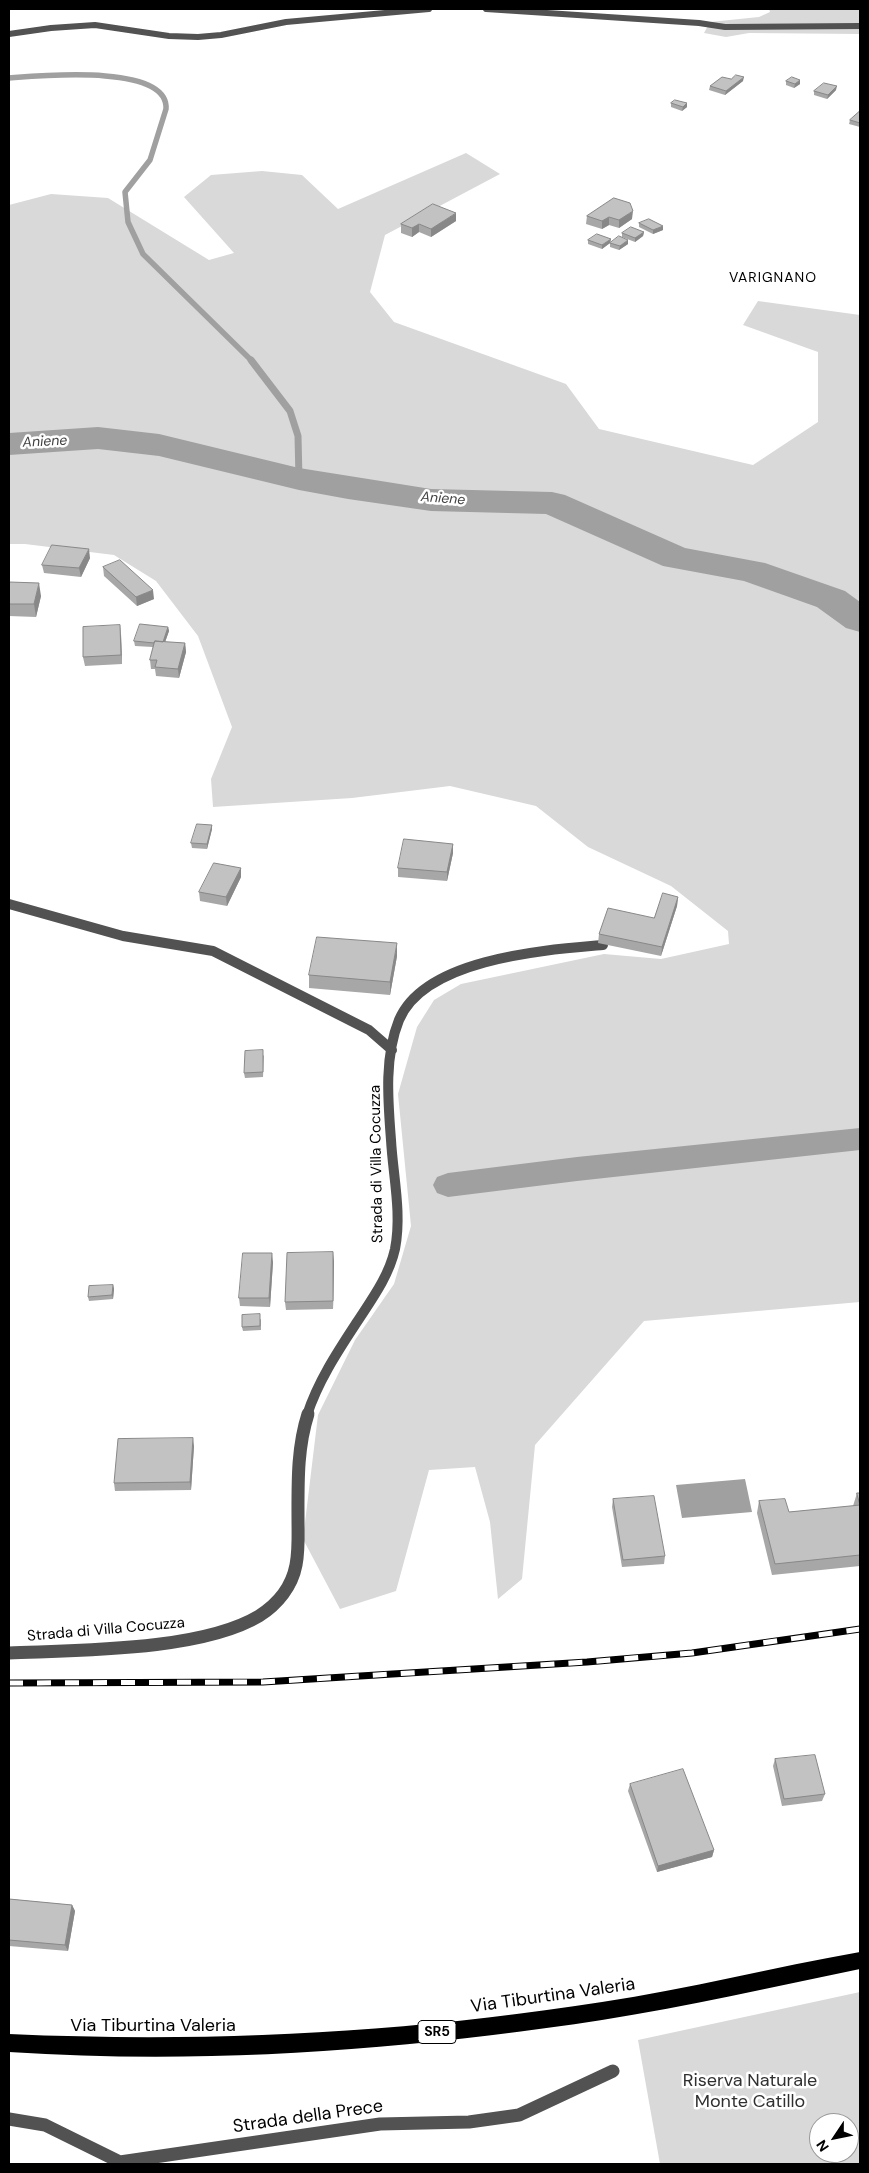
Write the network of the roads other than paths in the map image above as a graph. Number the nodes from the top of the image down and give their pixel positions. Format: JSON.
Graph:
{"nodes":[{"id":1,"x":429,"y":9,"type":"edge"},
{"id":2,"x":486,"y":9,"type":"edge"},
{"id":3,"x":860,"y":26,"type":"edge"},
{"id":4,"x":9,"y":34,"type":"edge"},
{"id":5,"x":9,"y":904,"type":"edge"},
{"id":6,"x":603,"y":945,"type":"edge"},
{"id":7,"x":392,"y":1050,"type":"junction"},
{"id":8,"x":9,"y":1653,"type":"edge"},
{"id":9,"x":860,"y":1960,"type":"edge"},
{"id":10,"x":9,"y":2044,"type":"edge"},
{"id":11,"x":613,"y":2072,"type":"dead end"},
{"id":12,"x":9,"y":2119,"type":"edge"}],
"edges":[{"from":1,"to":4,"type":"street"},
{"from":2,"to":3,"type":"street"},
{"from":5,"to":7,"type":"street"},
{"from":6,"to":7,"type":"street","name":"Strada di Villa Cocuzza"},
{"from":7,"to":8,"type":"street","name":"Strada di Villa Cocuzza"},
{"from":9,"to":10,"type":"main road","name":"Via Tiburtina Valeria","number":"SR5"},
{"from":11,"to":12,"type":"street","name":"Strada della Prece"}]}
